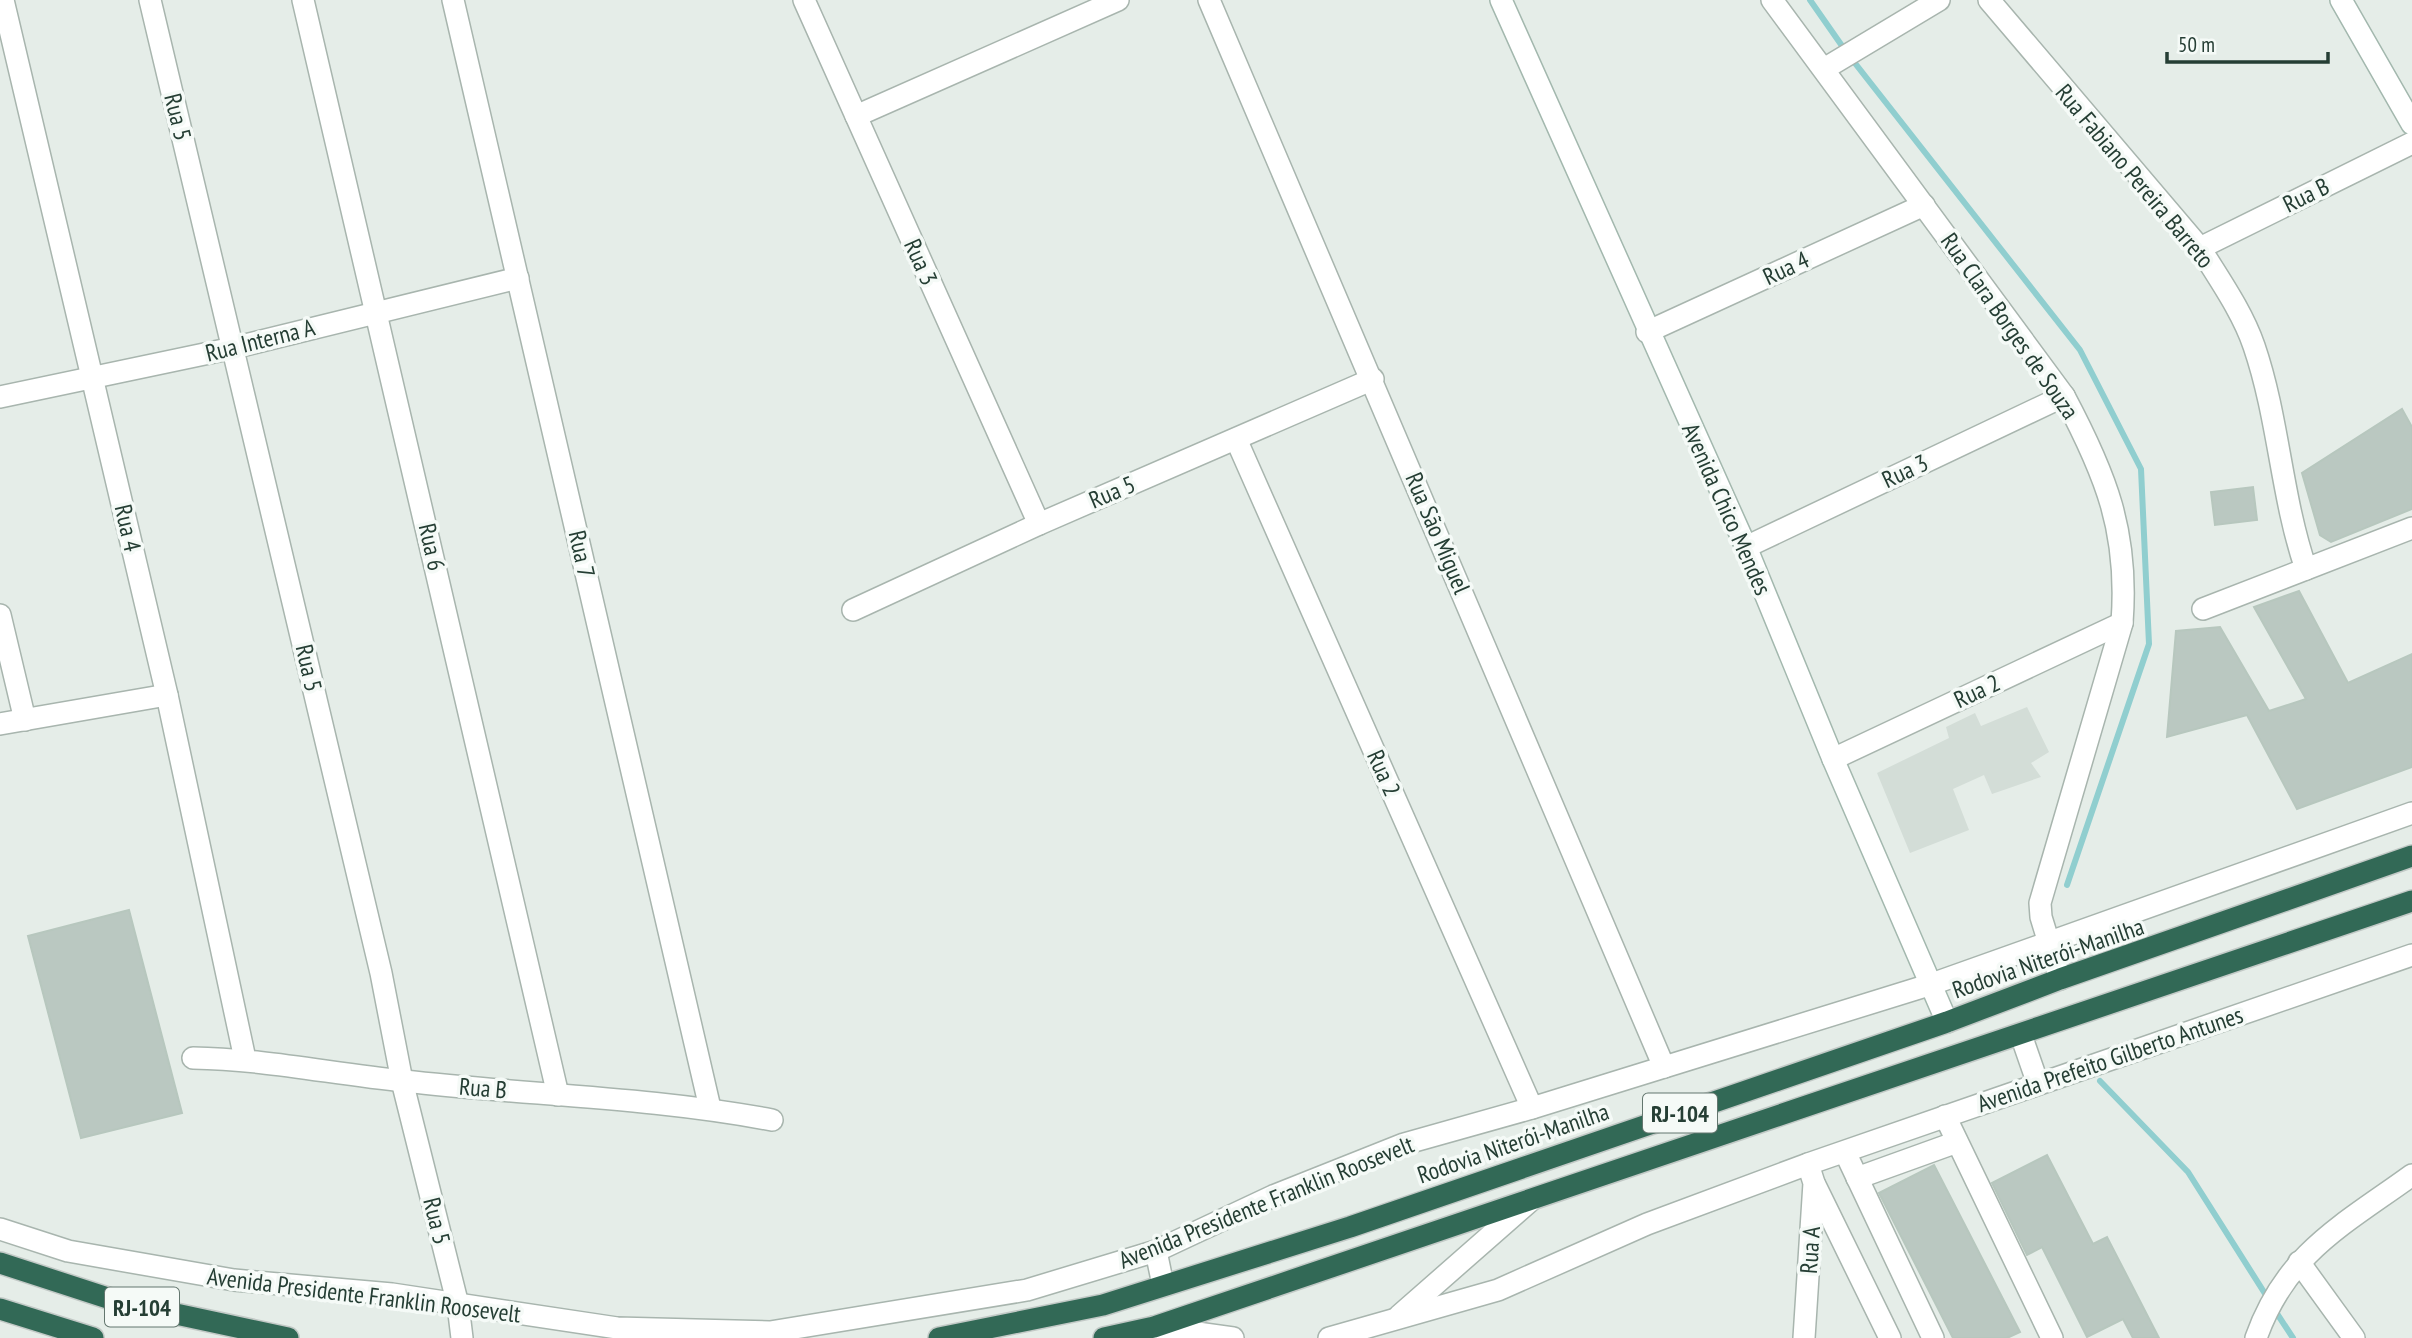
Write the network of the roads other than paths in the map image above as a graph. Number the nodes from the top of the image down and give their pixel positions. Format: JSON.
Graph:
{"nodes":[{"id":1,"x":3,"y":0,"type":"edge"},
{"id":2,"x":150,"y":0,"type":"edge"},
{"id":3,"x":303,"y":0,"type":"edge"},
{"id":4,"x":453,"y":0,"type":"edge"},
{"id":5,"x":804,"y":0,"type":"edge"},
{"id":6,"x":1118,"y":0,"type":"edge"},
{"id":7,"x":1209,"y":0,"type":"edge"},
{"id":8,"x":1501,"y":0,"type":"edge"},
{"id":9,"x":1772,"y":0,"type":"edge"},
{"id":10,"x":1939,"y":0,"type":"edge"},
{"id":11,"x":1989,"y":0,"type":"edge"},
{"id":12,"x":2341,"y":0,"type":"edge"},
{"id":13,"x":1832,"y":65,"type":"junction"},
{"id":14,"x":856,"y":116,"type":"junction"},
{"id":15,"x":2412,"y":124,"type":"edge"},
{"id":16,"x":2412,"y":143,"type":"edge"},
{"id":17,"x":1924,"y":205,"type":"junction"},
{"id":18,"x":2200,"y":248,"type":"junction"},
{"id":19,"x":518,"y":278,"type":"junction"},
{"id":20,"x":378,"y":312,"type":"junction"},
{"id":21,"x":1647,"y":332,"type":"junction"},
{"id":22,"x":233,"y":348,"type":"junction"},
{"id":23,"x":93,"y":379,"type":"junction"},
{"id":24,"x":1373,"y":379,"type":"junction"},
{"id":25,"x":2064,"y":396,"type":"junction"},
{"id":26,"x":0,"y":397,"type":"edge"},
{"id":27,"x":1236,"y":439,"type":"junction"},
{"id":28,"x":1039,"y":524,"type":"junction"},
{"id":29,"x":2412,"y":528,"type":"edge"},
{"id":30,"x":1746,"y":547,"type":"junction"},
{"id":31,"x":2306,"y":569,"type":"junction"},
{"id":32,"x":2203,"y":609,"type":"dead end"},
{"id":33,"x":853,"y":610,"type":"dead end"},
{"id":34,"x":0,"y":615,"type":"edge"},
{"id":35,"x":2122,"y":623,"type":"junction"},
{"id":36,"x":167,"y":695,"type":"junction"},
{"id":37,"x":25,"y":720,"type":"junction"},
{"id":38,"x":0,"y":724,"type":"edge"},
{"id":39,"x":1833,"y":760,"type":"junction"},
{"id":40,"x":2412,"y":813,"type":"edge"},
{"id":41,"x":2412,"y":856,"type":"edge"},
{"id":42,"x":2412,"y":901,"type":"edge"},
{"id":43,"x":2050,"y":944,"type":"junction"},
{"id":44,"x":2412,"y":955,"type":"edge"},
{"id":45,"x":2060,"y":979,"type":"junction"},
{"id":46,"x":1932,"y":984,"type":"junction"},
{"id":47,"x":1947,"y":1022,"type":"junction"},
{"id":48,"x":2021,"y":1035,"type":"junction"},
{"id":49,"x":193,"y":1058,"type":"dead end"},
{"id":50,"x":245,"y":1059,"type":"junction"},
{"id":51,"x":1664,"y":1067,"type":"junction"},
{"id":52,"x":402,"y":1081,"type":"junction"},
{"id":53,"x":2038,"y":1084,"type":"junction"},
{"id":54,"x":558,"y":1095,"type":"junction"},
{"id":55,"x":710,"y":1108,"type":"junction"},
{"id":56,"x":1532,"y":1108,"type":"junction"},
{"id":57,"x":1945,"y":1116,"type":"junction"},
{"id":58,"x":772,"y":1120,"type":"dead end"},
{"id":59,"x":1957,"y":1142,"type":"junction"},
{"id":60,"x":1845,"y":1152,"type":"junction"},
{"id":61,"x":1811,"y":1173,"type":"junction"},
{"id":62,"x":2412,"y":1175,"type":"edge"},
{"id":63,"x":1857,"y":1178,"type":"junction"},
{"id":64,"x":1530,"y":1201,"type":"junction"},
{"id":65,"x":0,"y":1229,"type":"edge"},
{"id":66,"x":1156,"y":1251,"type":"junction"},
{"id":67,"x":0,"y":1263,"type":"edge"},
{"id":68,"x":2293,"y":1268,"type":"junction"},
{"id":69,"x":1163,"y":1285,"type":"junction"},
{"id":70,"x":458,"y":1306,"type":"junction"},
{"id":71,"x":0,"y":1309,"type":"edge"},
{"id":72,"x":1395,"y":1320,"type":"junction"},
{"id":73,"x":1154,"y":1326,"type":"junction"},
{"id":74,"x":93,"y":1338,"type":"edge"},
{"id":75,"x":288,"y":1338,"type":"edge"},
{"id":76,"x":462,"y":1338,"type":"edge"},
{"id":77,"x":939,"y":1338,"type":"edge"},
{"id":78,"x":1104,"y":1338,"type":"edge"},
{"id":79,"x":1233,"y":1338,"type":"edge"},
{"id":80,"x":1329,"y":1338,"type":"edge"},
{"id":81,"x":1804,"y":1338,"type":"edge"},
{"id":82,"x":1890,"y":1338,"type":"edge"},
{"id":83,"x":1933,"y":1338,"type":"edge"},
{"id":84,"x":2052,"y":1338,"type":"edge"},
{"id":85,"x":2256,"y":1338,"type":"edge"},
{"id":86,"x":2354,"y":1338,"type":"edge"}],
"edges":[{"from":1,"to":23,"type":"street","name":"Rua 4"},
{"from":2,"to":22,"type":"street","name":"Rua 5"},
{"from":3,"to":20,"type":"street","name":"Rua 6"},
{"from":4,"to":19,"type":"street","name":"Rua 7"},
{"from":5,"to":14,"type":"street","name":"Rua 3"},
{"from":6,"to":14,"type":"street"},
{"from":7,"to":24,"type":"street","name":"Rua São Miguel"},
{"from":8,"to":21,"type":"street","name":"Avenida Chico Mendes"},
{"from":9,"to":13,"type":"street","name":"Rua Clara Borges de Souza"},
{"from":10,"to":13,"type":"street"},
{"from":11,"to":18,"type":"street","name":"Rua Fabiano Pereira Barreto"},
{"from":12,"to":15,"type":"street"},
{"from":13,"to":17,"type":"street","name":"Rua Clara Borges de Souza"},
{"from":14,"to":28,"type":"street","name":"Rua 3"},
{"from":16,"to":18,"type":"street","name":"Rua B"},
{"from":17,"to":21,"type":"street","name":"Rua 4"},
{"from":17,"to":25,"type":"street","name":"Rua Clara Borges de Souza"},
{"from":18,"to":31,"type":"street","name":"Rua Fabiano Pereira Barreto"},
{"from":19,"to":20,"type":"street","name":"Rua Interna A"},
{"from":19,"to":55,"type":"street","name":"Rua 7"},
{"from":20,"to":22,"type":"street","name":"Rua Interna A"},
{"from":20,"to":54,"type":"street","name":"Rua 6"},
{"from":21,"to":30,"type":"street","name":"Avenida Chico Mendes"},
{"from":22,"to":23,"type":"street","name":"Rua Interna A"},
{"from":22,"to":52,"type":"street","name":"Rua 5"},
{"from":23,"to":26,"type":"street","name":"Rua Interna A"},
{"from":23,"to":36,"type":"street","name":"Rua 4"},
{"from":24,"to":27,"type":"street","name":"Rua 5"},
{"from":24,"to":51,"type":"street","name":"Rua São Miguel"},
{"from":25,"to":30,"type":"street","name":"Rua 3"},
{"from":25,"to":35,"type":"street","name":"Rua Clara Borges de Souza"},
{"from":27,"to":28,"type":"street","name":"Rua 5"},
{"from":27,"to":56,"type":"street","name":"Rua 2"},
{"from":28,"to":33,"type":"street","name":"Rua 5"},
{"from":29,"to":31,"type":"street"},
{"from":30,"to":39,"type":"street","name":"Avenida Chico Mendes"},
{"from":31,"to":32,"type":"street"},
{"from":34,"to":37,"type":"street"},
{"from":35,"to":39,"type":"street","name":"Rua 2"},
{"from":35,"to":43,"type":"street","name":"Rua Clara Borges de Souza"},
{"from":36,"to":37,"type":"street"},
{"from":36,"to":50,"type":"street","name":"Rua 4"},
{"from":37,"to":38,"type":"street"},
{"from":39,"to":46,"type":"street","name":"Avenida Chico Mendes"},
{"from":40,"to":43,"type":"street","name":"Avenida Presidente Franklin Roosevelt"},
{"from":41,"to":45,"type":"highway","name":"Rodovia Niterói-Manilha","number":"RJ-104"},
{"from":42,"to":48,"type":"highway","number":"RJ-104"},
{"from":43,"to":45,"type":"street","name":"Rua Clara Borges de Souza"},
{"from":43,"to":46,"type":"street","name":"Avenida Presidente Franklin Roosevelt"},
{"from":44,"to":53,"type":"street","name":"Avenida Prefeito Gilberto Antunes"},
{"from":45,"to":47,"type":"highway","name":"Rodovia Niterói-Manilha","number":"RJ-104"},
{"from":46,"to":47,"type":"street","name":"Avenida Chico Mendes"},
{"from":46,"to":51,"type":"street","name":"Avenida Presidente Franklin Roosevelt"},
{"from":47,"to":69,"type":"highway","name":"Rodovia Niterói-Manilha","number":"RJ-104"},
{"from":48,"to":53,"type":"street"},
{"from":48,"to":64,"type":"highway","number":"RJ-104"},
{"from":49,"to":50,"type":"street","name":"Rua B"},
{"from":50,"to":52,"type":"street","name":"Rua B"},
{"from":51,"to":56,"type":"street","name":"Avenida Presidente Franklin Roosevelt"},
{"from":52,"to":54,"type":"street","name":"Rua B"},
{"from":52,"to":70,"type":"street","name":"Rua 5"},
{"from":53,"to":57,"type":"street","name":"Avenida Prefeito Gilberto Antunes"},
{"from":54,"to":55,"type":"street","name":"Rua B"},
{"from":55,"to":58,"type":"street","name":"Rua B"},
{"from":56,"to":66,"type":"street","name":"Avenida Presidente Franklin Roosevelt"},
{"from":57,"to":59,"type":"street"},
{"from":57,"to":60,"type":"street","name":"Avenida Prefeito Gilberto Antunes"},
{"from":59,"to":63,"type":"street"},
{"from":59,"to":84,"type":"street"},
{"from":60,"to":61,"type":"street","name":"Avenida Prefeito Gilberto Antunes"},
{"from":60,"to":63,"type":"street"},
{"from":61,"to":72,"type":"street","name":"Avenida Prefeito Gilberto Antunes"},
{"from":61,"to":81,"type":"street","name":"Rua A"},
{"from":61,"to":82,"type":"street"},
{"from":62,"to":68,"type":"street"},
{"from":63,"to":83,"type":"street"},
{"from":64,"to":72,"type":"street"},
{"from":64,"to":73,"type":"highway","number":"RJ-104"},
{"from":65,"to":70,"type":"street","name":"Avenida Presidente Franklin Roosevelt"},
{"from":66,"to":69,"type":"street"},
{"from":66,"to":70,"type":"street","name":"Avenida Presidente Franklin Roosevelt"},
{"from":67,"to":75,"type":"highway","number":"RJ-104"},
{"from":68,"to":85,"type":"street"},
{"from":68,"to":86,"type":"street"},
{"from":69,"to":77,"type":"highway","name":"Rodovia Niterói-Manilha","number":"RJ-104"},
{"from":70,"to":76,"type":"street","name":"Rua 5"},
{"from":71,"to":74,"type":"highway","number":"RJ-104"},
{"from":72,"to":80,"type":"street","name":"Avenida Prefeito Gilberto Antunes"},
{"from":73,"to":78,"type":"highway","number":"RJ-104"},
{"from":73,"to":79,"type":"street"}]}
